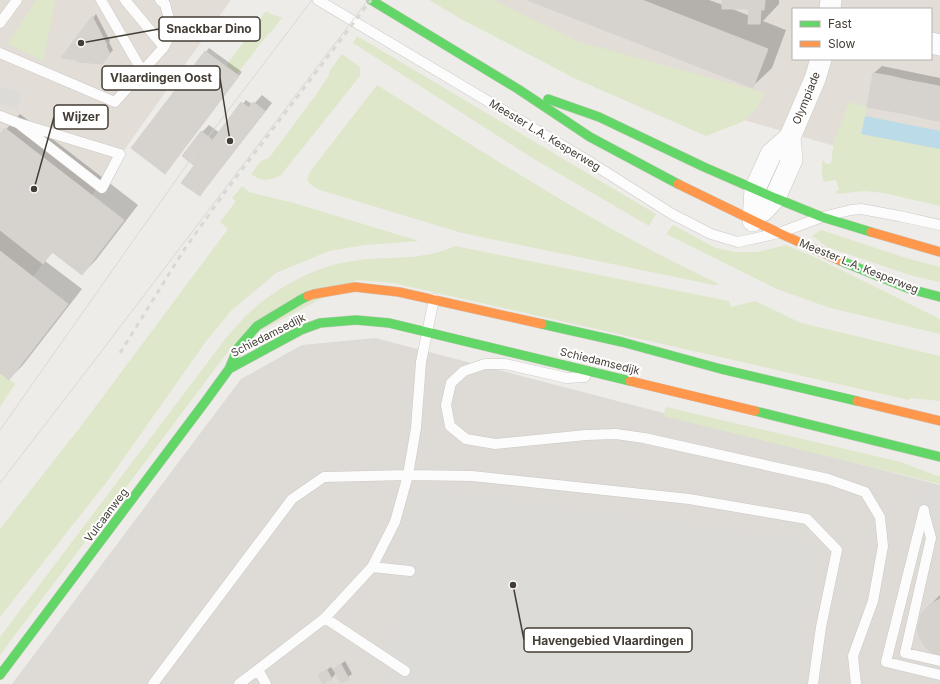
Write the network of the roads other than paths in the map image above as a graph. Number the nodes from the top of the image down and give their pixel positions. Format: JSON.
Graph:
{"nodes":[{"id":1,"x":17,"y":0,"type":"edge"},
{"id":2,"x":101,"y":0,"type":"edge"},
{"id":3,"x":125,"y":0,"type":"edge"},
{"id":4,"x":160,"y":0,"type":"edge"},
{"id":5,"x":318,"y":0,"type":"edge"},
{"id":6,"x":371,"y":0,"type":"edge"},
{"id":7,"x":0,"y":23,"type":"edge"},
{"id":8,"x":164,"y":47,"type":"junction"},
{"id":9,"x":0,"y":53,"type":"edge"},
{"id":10,"x":821,"y":60,"type":"edge"},
{"id":11,"x":142,"y":71,"type":"junction"},
{"id":12,"x":518,"y":89,"type":"junction"},
{"id":13,"x":0,"y":116,"type":"edge"},
{"id":14,"x":18,"y":124,"type":"junction"},
{"id":15,"x":790,"y":137,"type":"junction"},
{"id":16,"x":755,"y":189,"type":"junction"},
{"id":17,"x":775,"y":198,"type":"junction"},
{"id":18,"x":822,"y":217,"type":"junction"},
{"id":19,"x":753,"y":221,"type":"junction"},
{"id":20,"x":940,"y":225,"type":"edge"},
{"id":21,"x":779,"y":233,"type":"junction"},
{"id":22,"x":940,"y":252,"type":"edge"},
{"id":23,"x":940,"y":297,"type":"edge"},
{"id":24,"x":434,"y":299,"type":"junction"},
{"id":25,"x":427,"y":332,"type":"junction"},
{"id":26,"x":229,"y":369,"type":"junction"},
{"id":27,"x":607,"y":375,"type":"junction"},
{"id":28,"x":940,"y":421,"type":"edge"},
{"id":29,"x":940,"y":458,"type":"edge"},
{"id":30,"x":408,"y":475,"type":"junction"},
{"id":31,"x":372,"y":567,"type":"junction"},
{"id":32,"x":410,"y":571,"type":"dead end"},
{"id":33,"x":325,"y":618,"type":"junction"},
{"id":34,"x":940,"y":661,"type":"edge"},
{"id":35,"x":258,"y":670,"type":"junction"},
{"id":36,"x":405,"y":671,"type":"dead end"},
{"id":37,"x":0,"y":675,"type":"edge"},
{"id":38,"x":940,"y":675,"type":"edge"},
{"id":39,"x":153,"y":684,"type":"edge"},
{"id":40,"x":239,"y":684,"type":"edge"},
{"id":41,"x":266,"y":684,"type":"edge"},
{"id":42,"x":813,"y":684,"type":"edge"},
{"id":43,"x":856,"y":684,"type":"edge"}],
"edges":[{"from":1,"to":7,"type":"lane"},
{"from":2,"to":11,"type":"lane"},
{"from":3,"to":8,"type":"lane"},
{"from":4,"to":8,"type":"lane"},
{"from":5,"to":21,"type":"lane","name":"Meester L.A. Kesperweg"},
{"from":6,"to":12,"type":"main road","name":"Meester L.A. Kesperweg"},
{"from":8,"to":11,"type":"lane"},
{"from":9,"to":11,"type":"lane"},
{"from":10,"to":15,"type":"street","name":"Olympiade"},
{"from":12,"to":16,"type":"main road","name":"Meester L.A. Kesperweg"},
{"from":12,"to":19,"type":"main road","name":"Meester L.A. Kesperweg"},
{"from":13,"to":14,"type":"lane"},
{"from":14,"to":14,"type":"lane"},
{"from":15,"to":16,"type":"street","name":"Olympiade"},
{"from":15,"to":17,"type":"street","name":"Olympiade"},
{"from":16,"to":17,"type":"main road","name":"Meester L.A. Kesperweg"},
{"from":16,"to":19,"type":"street","name":"Olympiade"},
{"from":17,"to":18,"type":"main road","name":"Meester L.A. Kesperweg"},
{"from":17,"to":19,"type":"street","name":"Olympiade"},
{"from":18,"to":20,"type":"lane","name":"Meester L.A. Kesperweg"},
{"from":18,"to":21,"type":"lane","name":"Meester L.A. Kesperweg"},
{"from":18,"to":22,"type":"main road","name":"Meester L.A. Kesperweg"},
{"from":19,"to":21,"type":"main road","name":"Meester L.A. Kesperweg"},
{"from":21,"to":23,"type":"main road","name":"Meester L.A. Kesperweg"},
{"from":24,"to":25,"type":"lane"},
{"from":24,"to":26,"type":"main road","name":"Schiedamsedijk"},
{"from":24,"to":28,"type":"main road","name":"Schiedamsedijk"},
{"from":25,"to":26,"type":"main road","name":"Schiedamsedijk"},
{"from":25,"to":27,"type":"main road","name":"Schiedamsedijk"},
{"from":25,"to":30,"type":"lane"},
{"from":26,"to":37,"type":"main road","name":"Vulcaanweg"},
{"from":27,"to":29,"type":"main road","name":"Schiedamsedijk"},
{"from":27,"to":43,"type":"lane"},
{"from":30,"to":31,"type":"lane"},
{"from":30,"to":39,"type":"lane"},
{"from":30,"to":42,"type":"lane"},
{"from":31,"to":32,"type":"lane"},
{"from":31,"to":33,"type":"lane"},
{"from":33,"to":35,"type":"lane"},
{"from":33,"to":36,"type":"lane"},
{"from":34,"to":38,"type":"lane"},
{"from":35,"to":40,"type":"lane"},
{"from":35,"to":41,"type":"lane"}]}
